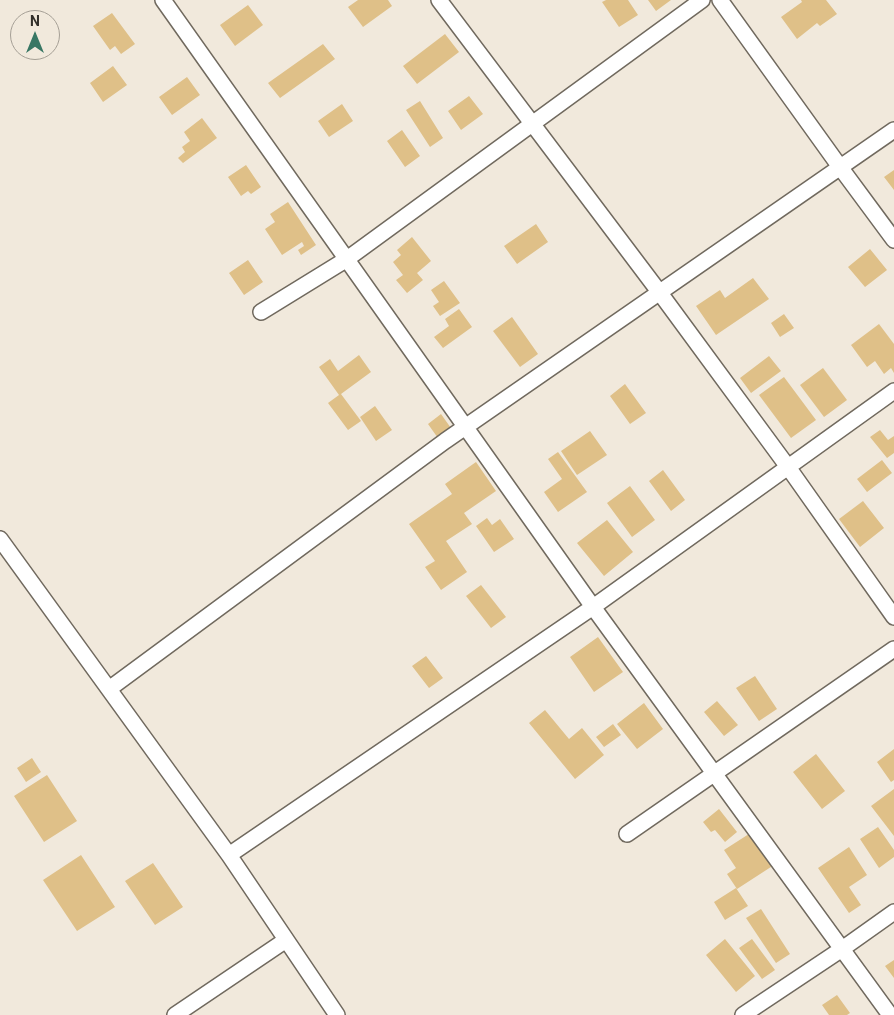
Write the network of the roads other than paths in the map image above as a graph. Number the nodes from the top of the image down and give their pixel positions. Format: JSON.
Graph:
{"nodes":[{"id":1,"x":163,"y":0,"type":"edge"},
{"id":2,"x":439,"y":0,"type":"edge"},
{"id":3,"x":702,"y":0,"type":"edge"},
{"id":4,"x":720,"y":0,"type":"edge"},
{"id":5,"x":532,"y":124,"type":"junction"},
{"id":6,"x":894,"y":130,"type":"edge"},
{"id":7,"x":840,"y":167,"type":"junction"},
{"id":8,"x":894,"y":240,"type":"edge"},
{"id":9,"x":347,"y":259,"type":"junction"},
{"id":10,"x":660,"y":293,"type":"junction"},
{"id":11,"x":262,"y":312,"type":"dead end"},
{"id":12,"x":894,"y":391,"type":"edge"},
{"id":13,"x":466,"y":427,"type":"junction"},
{"id":14,"x":788,"y":467,"type":"junction"},
{"id":15,"x":0,"y":539,"type":"edge"},
{"id":16,"x":592,"y":606,"type":"junction"},
{"id":17,"x":894,"y":617,"type":"edge"},
{"id":18,"x":894,"y":649,"type":"edge"},
{"id":19,"x":109,"y":689,"type":"junction"},
{"id":20,"x":715,"y":774,"type":"junction"},
{"id":21,"x":627,"y":834,"type":"dead end"},
{"id":22,"x":229,"y":855,"type":"junction"},
{"id":23,"x":894,"y":912,"type":"edge"},
{"id":24,"x":286,"y":940,"type":"junction"},
{"id":25,"x":842,"y":949,"type":"junction"},
{"id":26,"x":175,"y":1015,"type":"edge"},
{"id":27,"x":337,"y":1015,"type":"edge"},
{"id":28,"x":743,"y":1015,"type":"edge"},
{"id":29,"x":890,"y":1015,"type":"edge"}],
"edges":[{"from":1,"to":9,"type":"street"},
{"from":2,"to":5,"type":"street"},
{"from":3,"to":5,"type":"street"},
{"from":4,"to":7,"type":"street"},
{"from":5,"to":9,"type":"street"},
{"from":5,"to":10,"type":"street"},
{"from":6,"to":7,"type":"street"},
{"from":7,"to":8,"type":"street"},
{"from":7,"to":10,"type":"street"},
{"from":9,"to":11,"type":"street"},
{"from":9,"to":13,"type":"street"},
{"from":10,"to":13,"type":"street"},
{"from":10,"to":14,"type":"street"},
{"from":12,"to":14,"type":"street"},
{"from":13,"to":16,"type":"street"},
{"from":13,"to":19,"type":"street"},
{"from":14,"to":16,"type":"street"},
{"from":14,"to":17,"type":"street"},
{"from":15,"to":19,"type":"street"},
{"from":16,"to":20,"type":"street"},
{"from":16,"to":22,"type":"street"},
{"from":18,"to":20,"type":"street"},
{"from":19,"to":22,"type":"street"},
{"from":20,"to":21,"type":"street"},
{"from":20,"to":25,"type":"street"},
{"from":22,"to":24,"type":"street"},
{"from":23,"to":25,"type":"street"},
{"from":24,"to":26,"type":"street"},
{"from":24,"to":27,"type":"street"},
{"from":25,"to":28,"type":"street"},
{"from":25,"to":29,"type":"street"}]}
